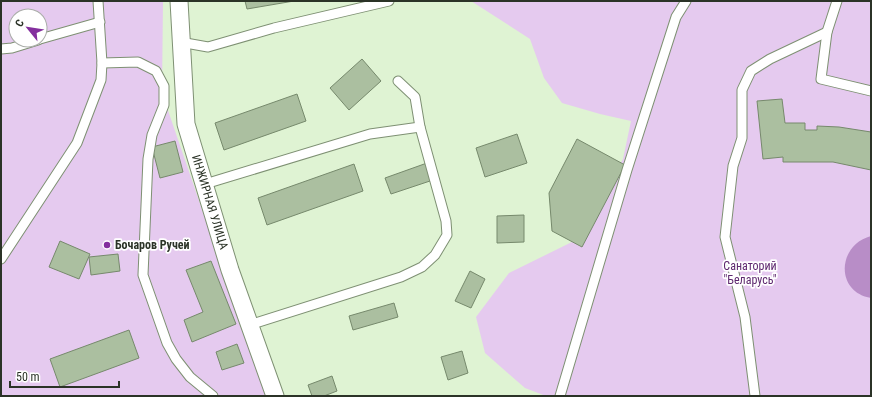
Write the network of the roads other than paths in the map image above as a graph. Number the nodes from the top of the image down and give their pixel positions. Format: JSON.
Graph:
{"nodes":[{"id":1,"x":98,"y":1,"type":"edge"},
{"id":2,"x":179,"y":1,"type":"edge"},
{"id":3,"x":389,"y":1,"type":"edge"},
{"id":4,"x":686,"y":1,"type":"edge"},
{"id":5,"x":837,"y":1,"type":"edge"},
{"id":6,"x":100,"y":22,"type":"junction"},
{"id":7,"x":827,"y":32,"type":"junction"},
{"id":8,"x":48,"y":37,"type":"edge"},
{"id":9,"x":180,"y":42,"type":"junction"},
{"id":10,"x":12,"y":48,"type":"edge"},
{"id":11,"x":1,"y":49,"type":"edge"},
{"id":12,"x":102,"y":63,"type":"junction"},
{"id":13,"x":398,"y":81,"type":"dead end"},
{"id":14,"x":871,"y":91,"type":"edge"},
{"id":15,"x":420,"y":127,"type":"junction"},
{"id":16,"x":205,"y":184,"type":"junction"},
{"id":17,"x":1,"y":259,"type":"edge"},
{"id":18,"x":249,"y":325,"type":"junction"},
{"id":19,"x":213,"y":396,"type":"edge"},
{"id":20,"x":275,"y":396,"type":"edge"},
{"id":21,"x":560,"y":396,"type":"edge"},
{"id":22,"x":755,"y":396,"type":"edge"}],
"edges":[{"from":1,"to":6,"type":"lane"},
{"from":2,"to":9,"type":"street","name":"ИНЖИРНАЯ УЛИЦА"},
{"from":3,"to":9,"type":"lane"},
{"from":4,"to":21,"type":"lane"},
{"from":5,"to":7,"type":"lane"},
{"from":6,"to":8,"type":"lane"},
{"from":6,"to":12,"type":"lane"},
{"from":7,"to":14,"type":"lane"},
{"from":7,"to":22,"type":"lane"},
{"from":9,"to":16,"type":"street","name":"ИНЖИРНАЯ УЛИЦА"},
{"from":10,"to":11,"type":"lane"},
{"from":12,"to":17,"type":"lane"},
{"from":12,"to":19,"type":"lane"},
{"from":13,"to":15,"type":"lane"},
{"from":15,"to":16,"type":"lane"},
{"from":15,"to":18,"type":"lane"},
{"from":16,"to":18,"type":"street","name":"ИНЖИРНАЯ УЛИЦА"},
{"from":18,"to":20,"type":"street","name":"ИНЖИРНАЯ УЛИЦА"}]}
